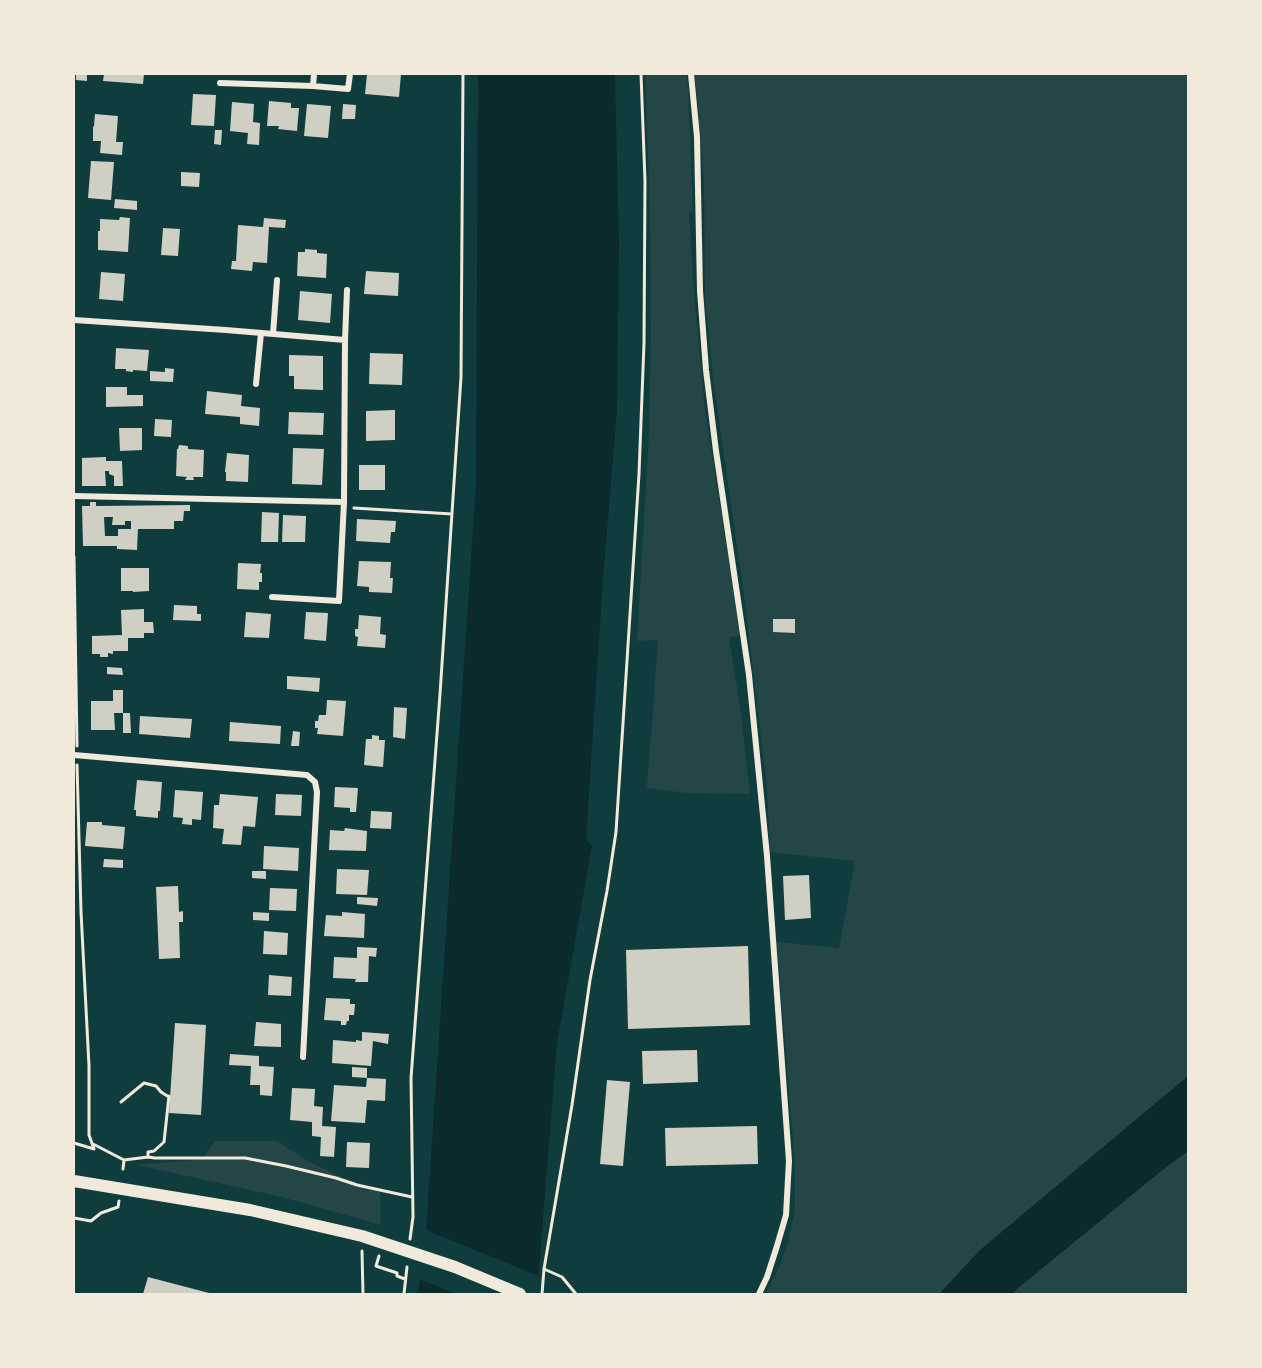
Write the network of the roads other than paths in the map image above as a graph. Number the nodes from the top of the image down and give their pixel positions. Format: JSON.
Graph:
{"nodes":[{"id":1,"x":314,"y":74,"type":"edge"},
{"id":2,"x":350,"y":74,"type":"edge"},
{"id":3,"x":691,"y":74,"type":"edge"},
{"id":4,"x":220,"y":83,"type":"dead end"},
{"id":5,"x":313,"y":86,"type":"junction"},
{"id":6,"x":277,"y":280,"type":"dead end"},
{"id":7,"x":347,"y":290,"type":"dead end"},
{"id":8,"x":74,"y":320,"type":"edge"},
{"id":9,"x":261,"y":333,"type":"junction"},
{"id":10,"x":273,"y":334,"type":"junction"},
{"id":11,"x":345,"y":340,"type":"junction"},
{"id":12,"x":256,"y":384,"type":"dead end"},
{"id":13,"x":74,"y":496,"type":"edge"},
{"id":14,"x":344,"y":505,"type":"junction"},
{"id":15,"x":272,"y":597,"type":"dead end"},
{"id":16,"x":75,"y":756,"type":"edge"},
{"id":17,"x":303,"y":1057,"type":"dead end"},
{"id":18,"x":74,"y":1181,"type":"edge"},
{"id":19,"x":520,"y":1294,"type":"edge"},
{"id":20,"x":759,"y":1294,"type":"edge"}],
"edges":[{"from":1,"to":5,"type":"street"},
{"from":2,"to":5,"type":"street"},
{"from":3,"to":20,"type":"street"},
{"from":4,"to":5,"type":"street"},
{"from":6,"to":10,"type":"street"},
{"from":7,"to":11,"type":"street"},
{"from":8,"to":9,"type":"street"},
{"from":9,"to":10,"type":"street"},
{"from":9,"to":12,"type":"street"},
{"from":10,"to":11,"type":"street"},
{"from":11,"to":14,"type":"street"},
{"from":13,"to":14,"type":"street"},
{"from":14,"to":15,"type":"street"},
{"from":16,"to":17,"type":"street"},
{"from":18,"to":19,"type":"main road"}]}
